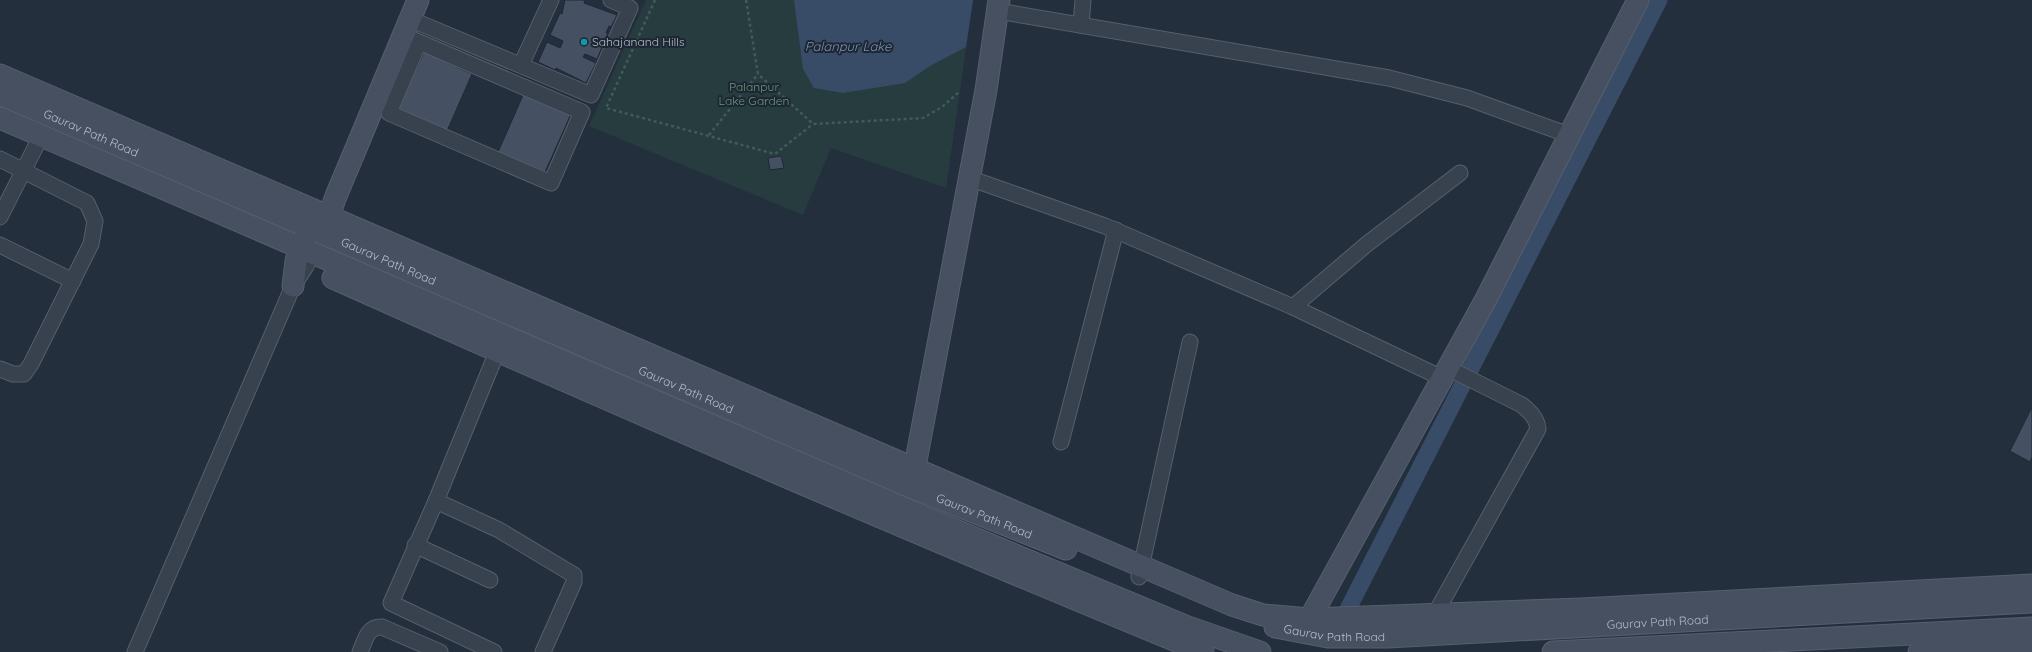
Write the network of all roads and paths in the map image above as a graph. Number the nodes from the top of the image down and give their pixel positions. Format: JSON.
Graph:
{"nodes":[{"id":1,"x":551,"y":0,"type":"edge"},
{"id":2,"x":611,"y":0,"type":"edge"},
{"id":3,"x":654,"y":0,"type":"edge"},
{"id":4,"x":746,"y":0,"type":"edge"},
{"id":5,"x":1083,"y":0,"type":"edge"},
{"id":6,"x":1638,"y":0,"type":"edge"},
{"id":7,"x":999,"y":5,"type":"edge"},
{"id":8,"x":413,"y":24,"type":"edge"},
{"id":9,"x":1081,"y":25,"type":"junction"},
{"id":10,"x":521,"y":66,"type":"junction"},
{"id":11,"x":758,"y":74,"type":"junction"},
{"id":12,"x":0,"y":75,"type":"edge"},
{"id":13,"x":959,"y":92,"type":"dead end"},
{"id":14,"x":0,"y":94,"type":"edge"},
{"id":15,"x":0,"y":118,"type":"edge"},
{"id":16,"x":813,"y":124,"type":"junction"},
{"id":17,"x":0,"y":132,"type":"edge"},
{"id":18,"x":709,"y":135,"type":"junction"},
{"id":19,"x":1569,"y":135,"type":"junction"},
{"id":20,"x":38,"y":142,"type":"junction"},
{"id":21,"x":0,"y":159,"type":"edge"},
{"id":22,"x":24,"y":170,"type":"junction"},
{"id":23,"x":1460,"y":173,"type":"dead end"},
{"id":24,"x":969,"y":178,"type":"junction"},
{"id":25,"x":0,"y":217,"type":"edge"},
{"id":26,"x":320,"y":222,"type":"junction"},
{"id":27,"x":1116,"y":230,"type":"junction"},
{"id":28,"x":0,"y":245,"type":"edge"},
{"id":29,"x":304,"y":257,"type":"junction"},
{"id":30,"x":73,"y":281,"type":"junction"},
{"id":31,"x":293,"y":286,"type":"joint"},
{"id":32,"x":1293,"y":308,"type":"junction"},
{"id":33,"x":1190,"y":342,"type":"dead end"},
{"id":34,"x":500,"y":343,"type":"junction"},
{"id":35,"x":0,"y":369,"type":"edge"},
{"id":36,"x":1449,"y":373,"type":"junction"},
{"id":37,"x":1062,"y":442,"type":"dead end"},
{"id":38,"x":913,"y":478,"type":"junction"},
{"id":39,"x":436,"y":501,"type":"junction"},
{"id":40,"x":908,"y":509,"type":"junction"},
{"id":41,"x":415,"y":545,"type":"junction"},
{"id":42,"x":1140,"y":572,"type":"junction"},
{"id":43,"x":490,"y":580,"type":"dead end"},
{"id":44,"x":2032,"y":585,"type":"edge"},
{"id":45,"x":2032,"y":602,"type":"edge"},
{"id":46,"x":1434,"y":616,"type":"junction"},
{"id":47,"x":1306,"y":626,"type":"junction"},
{"id":48,"x":1327,"y":644,"type":"edge"},
{"id":49,"x":1351,"y":644,"type":"edge"},
{"id":50,"x":2031,"y":644,"type":"edge"},
{"id":51,"x":433,"y":651,"type":"edge"},
{"id":52,"x":135,"y":652,"type":"edge"},
{"id":53,"x":360,"y":652,"type":"edge"},
{"id":54,"x":494,"y":652,"type":"edge"},
{"id":55,"x":543,"y":652,"type":"edge"},
{"id":56,"x":1203,"y":652,"type":"edge"},
{"id":57,"x":1260,"y":652,"type":"edge"},
{"id":58,"x":1553,"y":652,"type":"edge"},
{"id":59,"x":1919,"y":652,"type":"edge"}],
"edges":[{"from":1,"to":10,"type":"street"},
{"from":2,"to":10,"type":"street"},
{"from":3,"to":18,"type":"path"},
{"from":4,"to":11,"type":"path"},
{"from":5,"to":9,"type":"street"},
{"from":6,"to":19,"type":"main road"},
{"from":7,"to":9,"type":"street"},
{"from":7,"to":24,"type":"main road"},
{"from":8,"to":8,"type":"street"},
{"from":8,"to":10,"type":"street"},
{"from":8,"to":26,"type":"main road"},
{"from":9,"to":19,"type":"street"},
{"from":11,"to":16,"type":"path"},
{"from":11,"to":18,"type":"path"},
{"from":12,"to":26,"type":"main road"},
{"from":13,"to":16,"type":"path"},
{"from":14,"to":26,"type":"main road","name":"Gaurav Path Road"},
{"from":15,"to":20,"type":"main road","name":"Gaurav Path Road"},
{"from":16,"to":18,"type":"path"},
{"from":17,"to":20,"type":"main road"},
{"from":19,"to":36,"type":"main road"},
{"from":20,"to":22,"type":"street"},
{"from":20,"to":29,"type":"main road","name":"Gaurav Path Road"},
{"from":21,"to":22,"type":"street"},
{"from":22,"to":25,"type":"street"},
{"from":22,"to":30,"type":"street"},
{"from":23,"to":32,"type":"street"},
{"from":24,"to":27,"type":"street"},
{"from":24,"to":38,"type":"main road"},
{"from":26,"to":29,"type":"main road"},
{"from":26,"to":38,"type":"main road","name":"Gaurav Path Road"},
{"from":27,"to":32,"type":"street"},
{"from":27,"to":37,"type":"street"},
{"from":28,"to":30,"type":"street"},
{"from":29,"to":31,"type":"main road"},
{"from":29,"to":34,"type":"main road","name":"Gaurav Path Road"},
{"from":30,"to":35,"type":"street"},
{"from":31,"to":52,"type":"street"},
{"from":32,"to":36,"type":"street"},
{"from":33,"to":42,"type":"street"},
{"from":34,"to":39,"type":"street"},
{"from":34,"to":40,"type":"main road","name":"Gaurav Path Road"},
{"from":34,"to":56,"type":"main road"},
{"from":36,"to":46,"type":"street"},
{"from":36,"to":47,"type":"main road"},
{"from":38,"to":40,"type":"street"},
{"from":38,"to":42,"type":"main road","name":"Gaurav Path Road"},
{"from":39,"to":41,"type":"street"},
{"from":39,"to":55,"type":"street"},
{"from":40,"to":57,"type":"main road","name":"Gaurav Path Road"},
{"from":41,"to":43,"type":"street"},
{"from":41,"to":54,"type":"street"},
{"from":42,"to":47,"type":"main road","name":"Gaurav Path Road"},
{"from":44,"to":46,"type":"main road"},
{"from":45,"to":49,"type":"main road","name":"Gaurav Path Road"},
{"from":46,"to":47,"type":"main road"},
{"from":47,"to":48,"type":"main road","name":"Gaurav Path Road"},
{"from":48,"to":49,"type":"main road","name":"Gaurav Path Road"},
{"from":50,"to":58,"type":"main road","name":"Gaurav Path Road"},
{"from":50,"to":59,"type":"main road"},
{"from":51,"to":53,"type":"street"}]}
